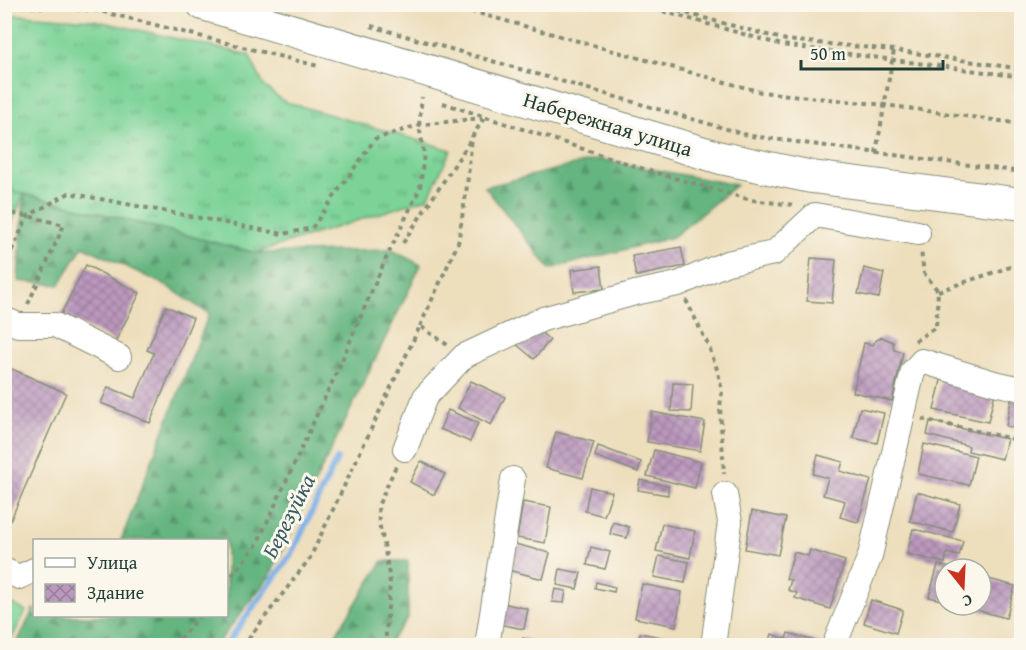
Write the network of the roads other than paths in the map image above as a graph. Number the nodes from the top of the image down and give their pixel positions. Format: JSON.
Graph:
{"nodes":[{"id":1,"x":203,"y":4,"type":"edge"},
{"id":2,"x":812,"y":177,"type":"junction"},
{"id":3,"x":1022,"y":204,"type":"edge"},
{"id":4,"x":815,"y":215,"type":"junction"},
{"id":5,"x":918,"y":233,"type":"road end"},
{"id":6,"x":15,"y":314,"type":"edge"},
{"id":7,"x":119,"y":357,"type":"dead end"},
{"id":8,"x":1022,"y":389,"type":"edge"},
{"id":9,"x":405,"y":449,"type":"road end"},
{"id":10,"x":513,"y":479,"type":"dead end"},
{"id":11,"x":725,"y":494,"type":"road end"},
{"id":12,"x":4,"y":570,"type":"edge"},
{"id":13,"x":33,"y":570,"type":"edge"},
{"id":14,"x":487,"y":645,"type":"edge"},
{"id":15,"x":713,"y":645,"type":"edge"},
{"id":16,"x":834,"y":645,"type":"edge"}],
"edges":[{"from":1,"to":2,"type":"main road","name":"Набережная улица"},
{"from":2,"to":3,"type":"main road","name":"Набережная улица"},
{"from":2,"to":4,"type":"street"},
{"from":4,"to":5,"type":"street"},
{"from":4,"to":9,"type":"street"},
{"from":6,"to":7,"type":"street"},
{"from":8,"to":16,"type":"street"},
{"from":10,"to":14,"type":"street"},
{"from":11,"to":15,"type":"street"},
{"from":12,"to":13,"type":"street"}]}
